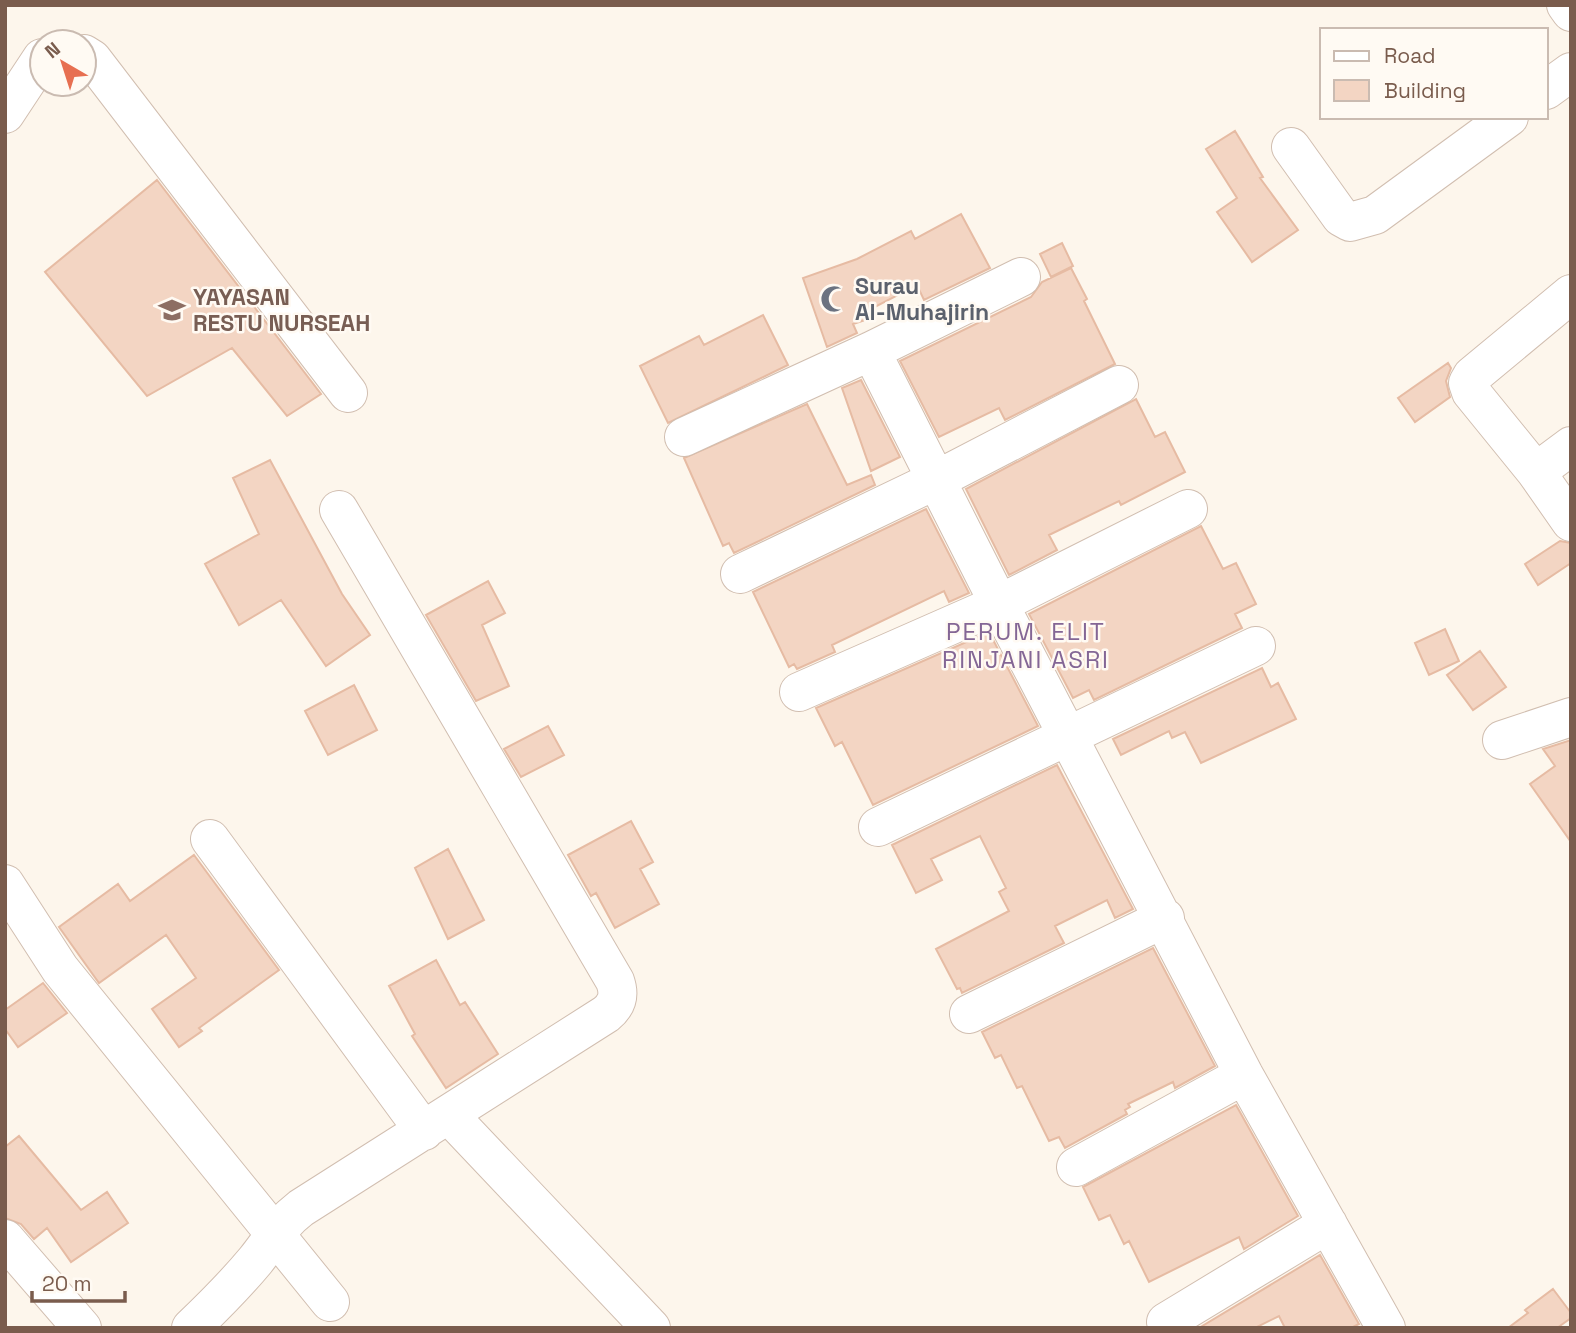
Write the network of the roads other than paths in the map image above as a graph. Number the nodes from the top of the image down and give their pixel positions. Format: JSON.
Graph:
{"nodes":[{"id":1,"x":1566,"y":5,"type":"edge"},
{"id":2,"x":1571,"y":12,"type":"edge"},
{"id":3,"x":98,"y":67,"type":"edge"},
{"id":4,"x":1571,"y":72,"type":"edge"},
{"id":5,"x":28,"y":79,"type":"edge"},
{"id":6,"x":1548,"y":89,"type":"edge"},
{"id":7,"x":5,"y":114,"type":"edge"},
{"id":8,"x":1505,"y":119,"type":"edge"},
{"id":9,"x":1291,"y":148,"type":"dead end"},
{"id":10,"x":1021,"y":277,"type":"dead end"},
{"id":11,"x":1571,"y":294,"type":"edge"},
{"id":12,"x":872,"y":351,"type":"junction"},
{"id":13,"x":1119,"y":384,"type":"dead end"},
{"id":14,"x":348,"y":393,"type":"dead end"},
{"id":15,"x":684,"y":437,"type":"dead end"},
{"id":16,"x":1571,"y":446,"type":"edge"},
{"id":17,"x":1536,"y":472,"type":"junction"},
{"id":18,"x":936,"y":480,"type":"junction"},
{"id":19,"x":1188,"y":509,"type":"dead end"},
{"id":20,"x":339,"y":510,"type":"dead end"},
{"id":21,"x":1571,"y":522,"type":"edge"},
{"id":22,"x":740,"y":574,"type":"dead end"},
{"id":23,"x":999,"y":604,"type":"junction"},
{"id":24,"x":1256,"y":646,"type":"dead end"},
{"id":25,"x":799,"y":692,"type":"dead end"},
{"id":26,"x":1571,"y":717,"type":"edge"},
{"id":27,"x":1068,"y":734,"type":"junction"},
{"id":28,"x":1502,"y":740,"type":"dead end"},
{"id":29,"x":878,"y":827,"type":"dead end"},
{"id":30,"x":209,"y":839,"type":"dead end"},
{"id":31,"x":5,"y":884,"type":"edge"},
{"id":32,"x":1165,"y":918,"type":"junction"},
{"id":33,"x":969,"y":1014,"type":"dead end"},
{"id":34,"x":1244,"y":1075,"type":"junction"},
{"id":35,"x":436,"y":1123,"type":"junction"},
{"id":36,"x":1076,"y":1167,"type":"dead end"},
{"id":37,"x":1328,"y":1224,"type":"junction"},
{"id":38,"x":273,"y":1234,"type":"junction"},
{"id":39,"x":5,"y":1239,"type":"edge"},
{"id":40,"x":330,"y":1302,"type":"dead end"},
{"id":41,"x":1166,"y":1322,"type":"dead end"},
{"id":42,"x":82,"y":1328,"type":"edge"},
{"id":43,"x":191,"y":1328,"type":"edge"},
{"id":44,"x":651,"y":1328,"type":"edge"},
{"id":45,"x":1386,"y":1328,"type":"edge"}],
"edges":[{"from":1,"to":2,"type":"street"},
{"from":3,"to":14,"type":"street"},
{"from":4,"to":6,"type":"street"},
{"from":5,"to":7,"type":"street"},
{"from":8,"to":9,"type":"street"},
{"from":10,"to":12,"type":"street"},
{"from":11,"to":17,"type":"street"},
{"from":12,"to":15,"type":"street"},
{"from":12,"to":18,"type":"street"},
{"from":13,"to":18,"type":"street"},
{"from":16,"to":17,"type":"street"},
{"from":17,"to":21,"type":"street"},
{"from":18,"to":22,"type":"street"},
{"from":18,"to":23,"type":"street"},
{"from":19,"to":23,"type":"street"},
{"from":20,"to":35,"type":"street"},
{"from":23,"to":25,"type":"street"},
{"from":23,"to":27,"type":"street"},
{"from":24,"to":27,"type":"street"},
{"from":26,"to":28,"type":"street"},
{"from":27,"to":29,"type":"street"},
{"from":27,"to":32,"type":"street"},
{"from":30,"to":35,"type":"street"},
{"from":31,"to":38,"type":"street"},
{"from":32,"to":33,"type":"street"},
{"from":32,"to":34,"type":"street"},
{"from":34,"to":36,"type":"street"},
{"from":34,"to":37,"type":"street"},
{"from":35,"to":38,"type":"street"},
{"from":35,"to":44,"type":"street"},
{"from":37,"to":41,"type":"street"},
{"from":37,"to":45,"type":"street"},
{"from":38,"to":40,"type":"street"},
{"from":38,"to":43,"type":"street"},
{"from":39,"to":42,"type":"street"}]}
